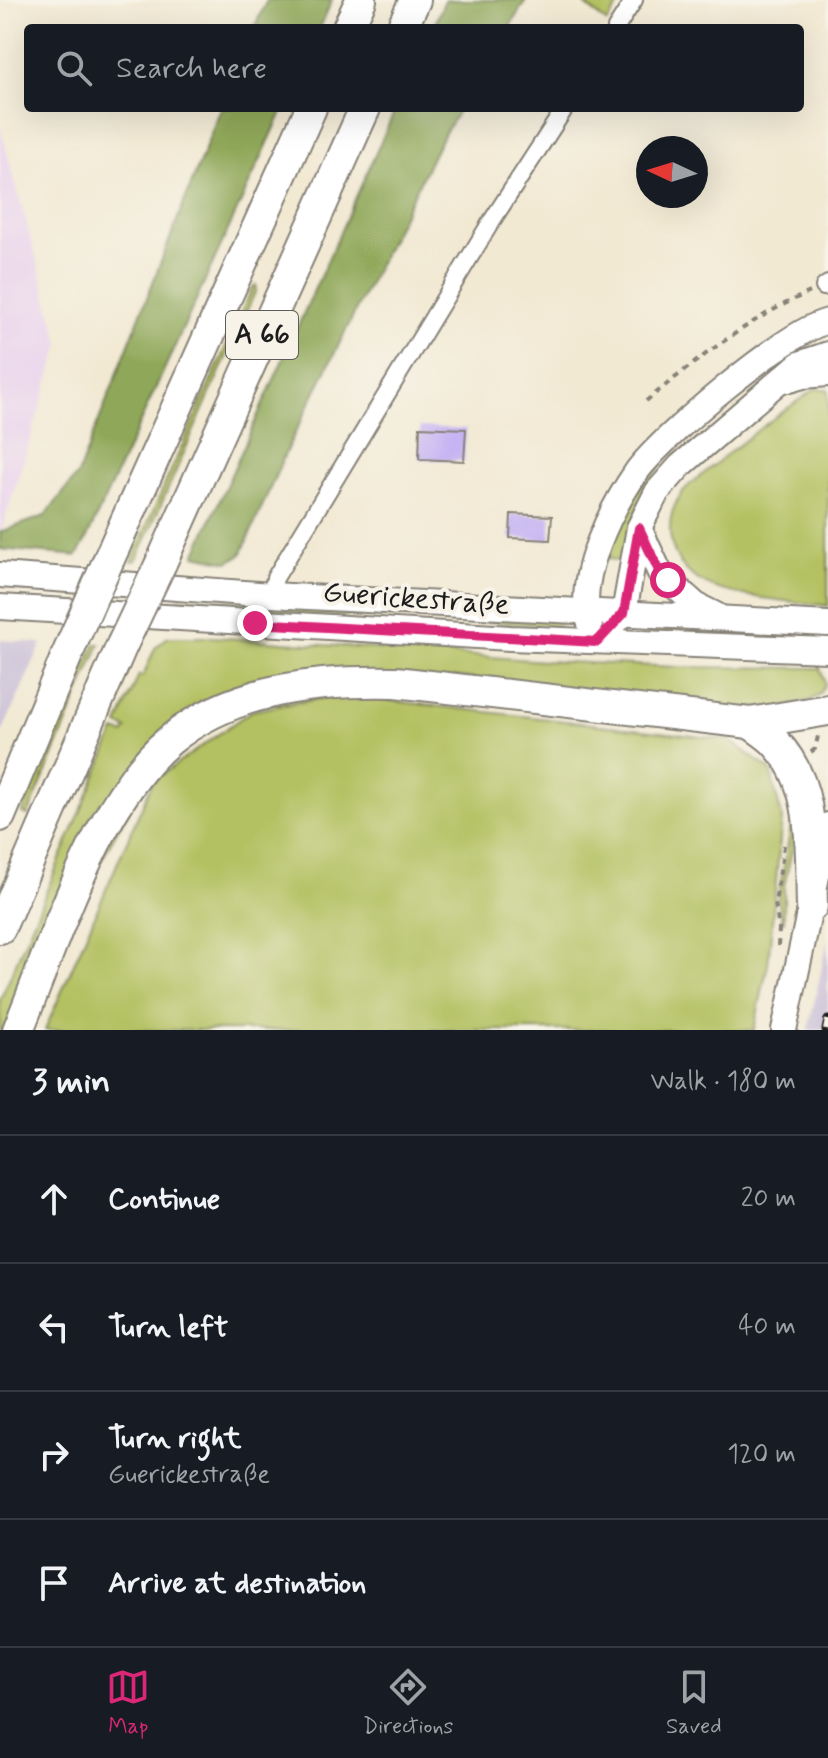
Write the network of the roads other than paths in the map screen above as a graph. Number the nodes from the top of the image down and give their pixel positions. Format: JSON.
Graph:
{"nodes":[{"id":1,"x":361,"y":0,"type":"edge"},
{"id":2,"x":415,"y":0,"type":"edge"},
{"id":3,"x":634,"y":0,"type":"edge"},
{"id":4,"x":350,"y":24,"type":"edge"},
{"id":5,"x":404,"y":24,"type":"edge"},
{"id":6,"x":619,"y":24,"type":"edge"},
{"id":7,"x":309,"y":112,"type":"edge"},
{"id":8,"x":363,"y":112,"type":"edge"},
{"id":9,"x":562,"y":112,"type":"edge"},
{"id":10,"x":828,"y":321,"type":"edge"},
{"id":11,"x":828,"y":354,"type":"edge"},
{"id":12,"x":828,"y":374,"type":"edge"},
{"id":13,"x":776,"y":385,"type":"junction"},
{"id":14,"x":639,"y":528,"type":"junction"},
{"id":15,"x":0,"y":575,"type":"edge"},
{"id":16,"x":271,"y":595,"type":"junction"},
{"id":17,"x":0,"y":607,"type":"edge"},
{"id":18,"x":585,"y":611,"type":"junction"},
{"id":19,"x":624,"y":613,"type":"junction"},
{"id":20,"x":725,"y":619,"type":"junction"},
{"id":21,"x":828,"y":624,"type":"edge"},
{"id":22,"x":597,"y":642,"type":"junction"},
{"id":23,"x":827,"y":650,"type":"edge"},
{"id":24,"x":750,"y":723,"type":"junction"},
{"id":25,"x":823,"y":723,"type":"edge"},
{"id":26,"x":0,"y":816,"type":"edge"},
{"id":27,"x":828,"y":825,"type":"edge"},
{"id":28,"x":812,"y":906,"type":"junction"},
{"id":29,"x":0,"y":928,"type":"edge"},
{"id":30,"x":18,"y":1030,"type":"edge"},
{"id":31,"x":784,"y":1030,"type":"edge"}],
"edges":[{"from":1,"to":4,"type":"highway"},
{"from":2,"to":5,"type":"highway"},
{"from":3,"to":6,"type":"street"},
{"from":7,"to":26,"type":"highway","number":"A 66","bridge":true},
{"from":8,"to":29,"type":"highway","number":"A 66","bridge":true},
{"from":9,"to":16,"type":"street","name":"Guerickestraße"},
{"from":10,"to":18,"type":"main road"},
{"from":11,"to":13,"type":"main road"},
{"from":12,"to":13,"type":"main road"},
{"from":13,"to":14,"type":"main road"},
{"from":14,"to":19,"type":"main road"},
{"from":14,"to":20,"type":"main road"},
{"from":15,"to":16,"type":"main road","name":"Guerickestraße"},
{"from":16,"to":18,"type":"main road","name":"Guerickestraße"},
{"from":17,"to":22,"type":"main road","name":"Guerickestraße"},
{"from":18,"to":19,"type":"main road","name":"Guerickestraße"},
{"from":18,"to":22,"type":"main road"},
{"from":19,"to":20,"type":"main road","name":"Guerickestraße"},
{"from":19,"to":22,"type":"main road"},
{"from":20,"to":21,"type":"main road","name":"Guerickestraße"},
{"from":22,"to":23,"type":"main road","name":"Guerickestraße"},
{"from":24,"to":25,"type":"highway"},
{"from":24,"to":28,"type":"highway"},
{"from":24,"to":30,"type":"highway"},
{"from":27,"to":28,"type":"main road"},
{"from":28,"to":31,"type":"main road"}]}
